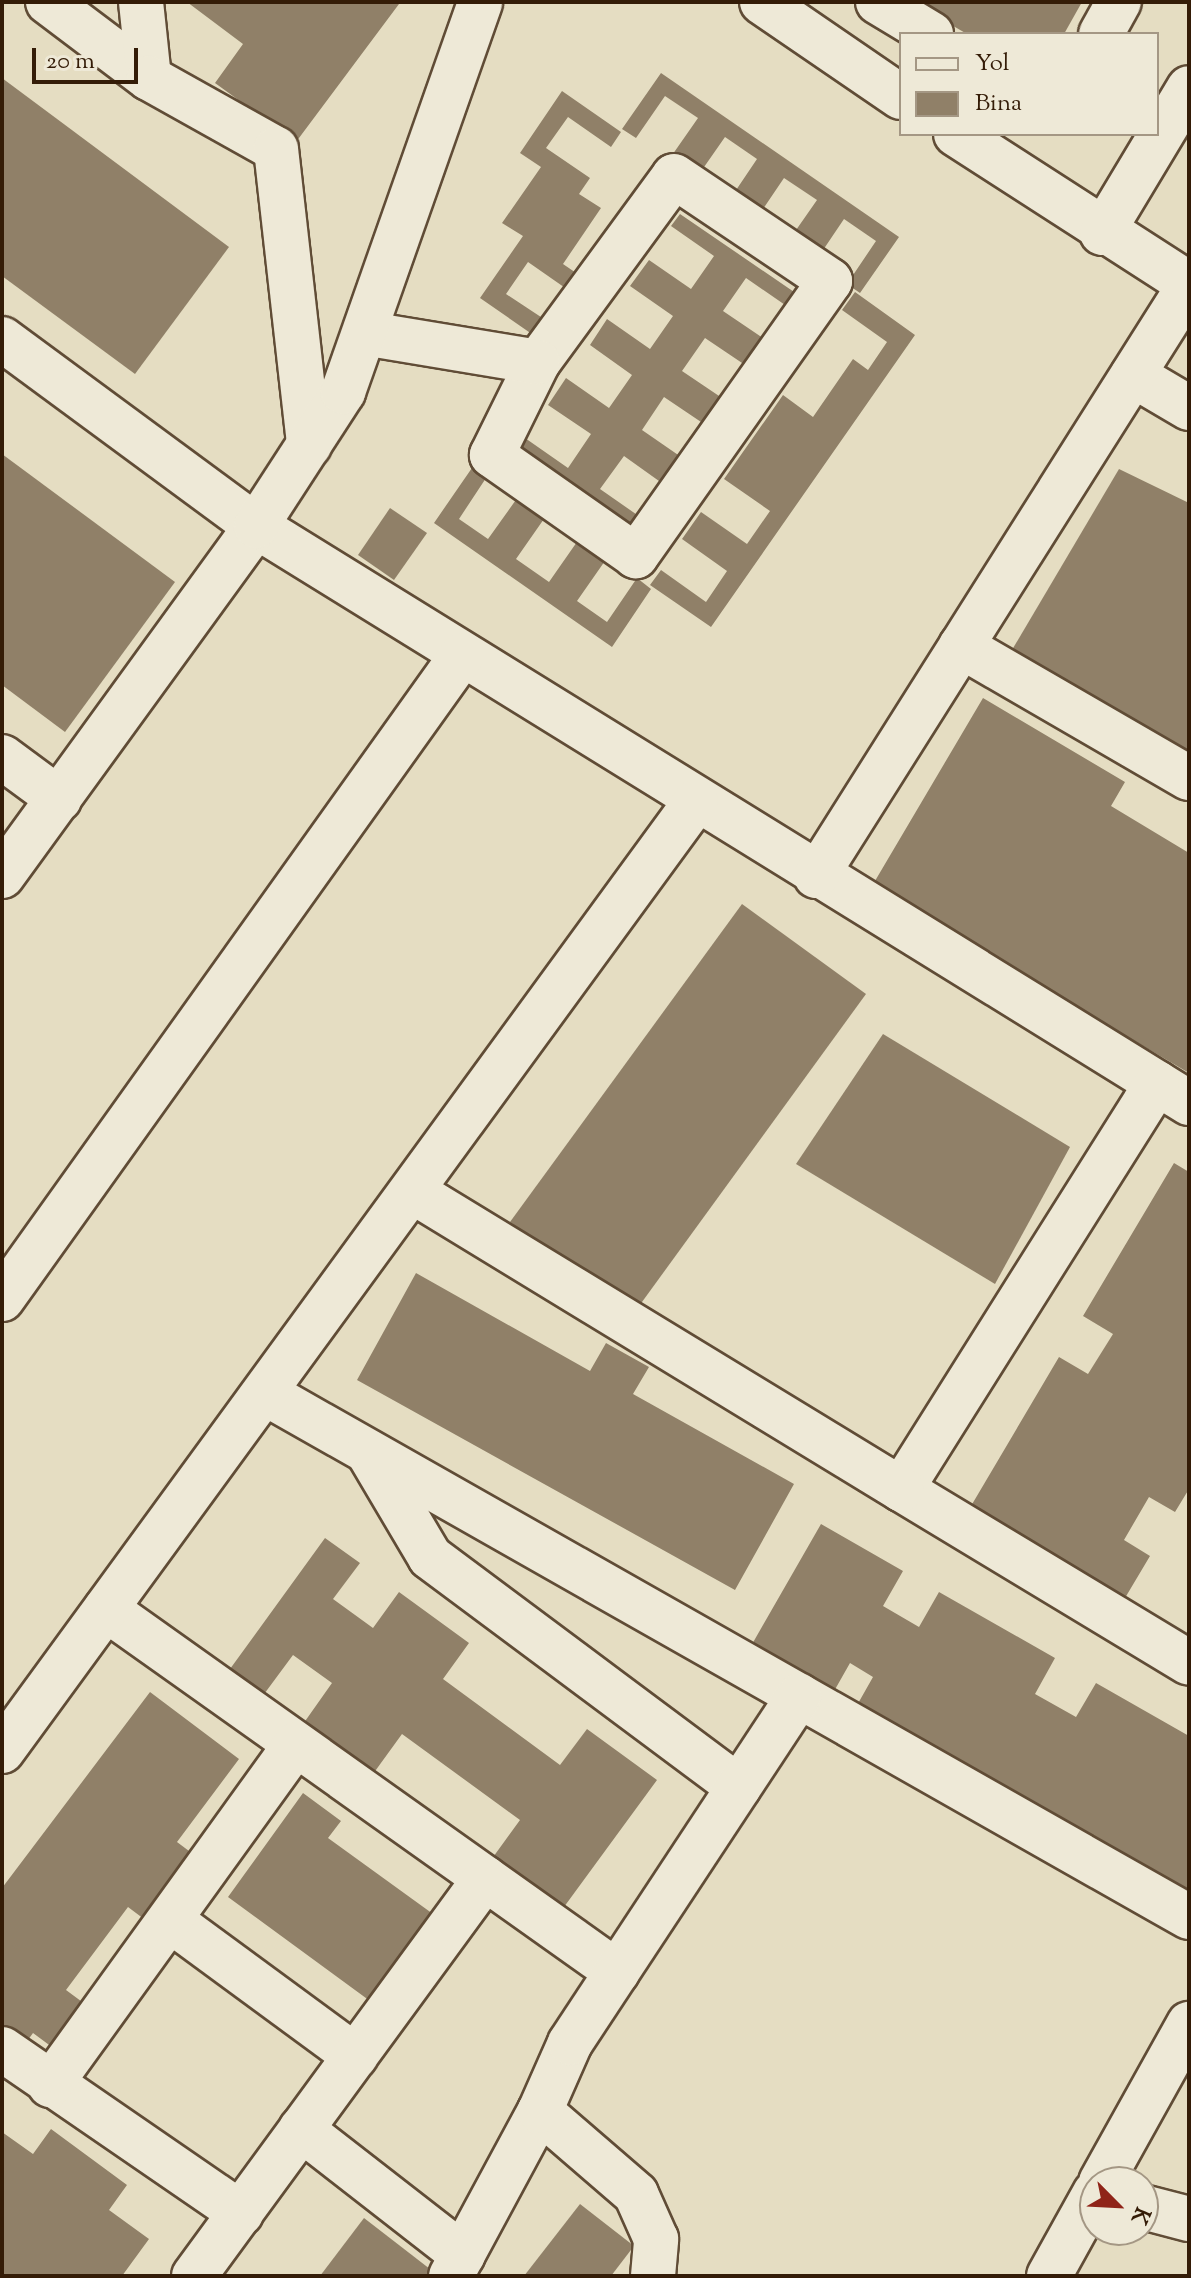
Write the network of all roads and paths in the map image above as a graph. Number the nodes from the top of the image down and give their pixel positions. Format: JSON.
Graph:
{"nodes":[{"id":1,"x":48,"y":2,"type":"edge"},
{"id":2,"x":141,"y":2,"type":"edge"},
{"id":3,"x":762,"y":2,"type":"edge"},
{"id":4,"x":878,"y":2,"type":"edge"},
{"id":5,"x":1119,"y":2,"type":"edge"},
{"id":6,"x":471,"y":7,"type":"edge"},
{"id":7,"x":928,"y":32,"type":"edge"},
{"id":8,"x":1102,"y":32,"type":"edge"},
{"id":9,"x":149,"y":78,"type":"junction"},
{"id":10,"x":1189,"y":88,"type":"edge"},
{"id":11,"x":899,"y":96,"type":"edge"},
{"id":12,"x":959,"y":136,"type":"edge"},
{"id":13,"x":1102,"y":233,"type":"junction"},
{"id":14,"x":1189,"y":285,"type":"edge"},
{"id":15,"x":369,"y":334,"type":"junction"},
{"id":16,"x":2,"y":339,"type":"edge"},
{"id":17,"x":538,"y":362,"type":"junction"},
{"id":18,"x":1133,"y":375,"type":"junction"},
{"id":19,"x":1189,"y":408,"type":"edge"},
{"id":20,"x":309,"y":445,"type":"junction"},
{"id":21,"x":256,"y":526,"type":"junction"},
{"id":22,"x":961,"y":646,"type":"junction"},
{"id":23,"x":462,"y":655,"type":"junction"},
{"id":24,"x":2,"y":757,"type":"edge"},
{"id":25,"x":1189,"y":778,"type":"edge"},
{"id":26,"x":59,"y":799,"type":"junction"},
{"id":27,"x":696,"y":801,"type":"junction"},
{"id":28,"x":2,"y":876,"type":"edge"},
{"id":29,"x":816,"y":876,"type":"junction"},
{"id":30,"x":1173,"y":1093,"type":"edge"},
{"id":31,"x":412,"y":1191,"type":"junction"},
{"id":32,"x":2,"y":1299,"type":"edge"},
{"id":33,"x":265,"y":1393,"type":"junction"},
{"id":34,"x":367,"y":1450,"type":"junction"},
{"id":35,"x":901,"y":1489,"type":"junction"},
{"id":36,"x":106,"y":1609,"type":"junction"},
{"id":37,"x":1189,"y":1663,"type":"edge"},
{"id":38,"x":799,"y":1696,"type":"junction"},
{"id":39,"x":296,"y":1744,"type":"junction"},
{"id":40,"x":2,"y":1751,"type":"edge"},
{"id":41,"x":739,"y":1787,"type":"junction"},
{"id":42,"x":485,"y":1878,"type":"junction"},
{"id":43,"x":1189,"y":1917,"type":"edge"},
{"id":44,"x":170,"y":1920,"type":"junction"},
{"id":45,"x":617,"y":1972,"type":"junction"},
{"id":46,"x":1189,"y":2024,"type":"edge"},
{"id":47,"x":2,"y":2049,"type":"edge"},
{"id":48,"x":355,"y":2056,"type":"junction"},
{"id":49,"x":50,"y":2085,"type":"junction"},
{"id":50,"x":540,"y":2111,"type":"junction"},
{"id":51,"x":301,"y":2129,"type":"junction"},
{"id":52,"x":1110,"y":2166,"type":"edge"},
{"id":53,"x":1159,"y":2211,"type":"edge"},
{"id":54,"x":241,"y":2213,"type":"junction"},
{"id":55,"x":1189,"y":2219,"type":"edge"},
{"id":56,"x":1079,"y":2222,"type":"edge"},
{"id":57,"x":457,"y":2265,"type":"edge"},
{"id":58,"x":194,"y":2276,"type":"edge"},
{"id":59,"x":653,"y":2276,"type":"edge"},
{"id":60,"x":1049,"y":2276,"type":"edge"}],
"edges":[{"from":1,"to":9,"type":"street"},
{"from":2,"to":9,"type":"street"},
{"from":3,"to":11,"type":"street"},
{"from":4,"to":7,"type":"street"},
{"from":5,"to":8,"type":"street"},
{"from":6,"to":15,"type":"street"},
{"from":9,"to":20,"type":"street"},
{"from":10,"to":13,"type":"street"},
{"from":12,"to":13,"type":"street"},
{"from":13,"to":14,"type":"street"},
{"from":14,"to":18,"type":"street"},
{"from":15,"to":17,"type":"street"},
{"from":15,"to":20,"type":"street"},
{"from":16,"to":21,"type":"street"},
{"from":17,"to":17,"type":"street"},
{"from":18,"to":19,"type":"street"},
{"from":18,"to":22,"type":"street"},
{"from":20,"to":21,"type":"street"},
{"from":21,"to":23,"type":"street"},
{"from":21,"to":26,"type":"street"},
{"from":22,"to":25,"type":"street"},
{"from":22,"to":29,"type":"street"},
{"from":23,"to":27,"type":"street"},
{"from":23,"to":32,"type":"street"},
{"from":24,"to":26,"type":"street"},
{"from":26,"to":28,"type":"street"},
{"from":27,"to":29,"type":"street"},
{"from":27,"to":31,"type":"street"},
{"from":29,"to":30,"type":"street"},
{"from":30,"to":35,"type":"street"},
{"from":31,"to":33,"type":"street"},
{"from":31,"to":35,"type":"street"},
{"from":33,"to":34,"type":"street"},
{"from":33,"to":36,"type":"street"},
{"from":34,"to":38,"type":"street"},
{"from":34,"to":41,"type":"street"},
{"from":35,"to":37,"type":"street"},
{"from":36,"to":39,"type":"street"},
{"from":36,"to":40,"type":"street"},
{"from":38,"to":41,"type":"street"},
{"from":38,"to":43,"type":"street"},
{"from":39,"to":42,"type":"street"},
{"from":39,"to":44,"type":"street"},
{"from":41,"to":45,"type":"street"},
{"from":42,"to":45,"type":"street"},
{"from":42,"to":48,"type":"street"},
{"from":44,"to":48,"type":"street"},
{"from":44,"to":49,"type":"street"},
{"from":45,"to":50,"type":"street"},
{"from":46,"to":52,"type":"street"},
{"from":47,"to":49,"type":"street"},
{"from":48,"to":51,"type":"street"},
{"from":49,"to":54,"type":"street"},
{"from":50,"to":57,"type":"street"},
{"from":50,"to":59,"type":"street"},
{"from":51,"to":54,"type":"street"},
{"from":51,"to":57,"type":"street"},
{"from":53,"to":55,"type":"street"},
{"from":54,"to":58,"type":"street"},
{"from":56,"to":60,"type":"street"}]}
